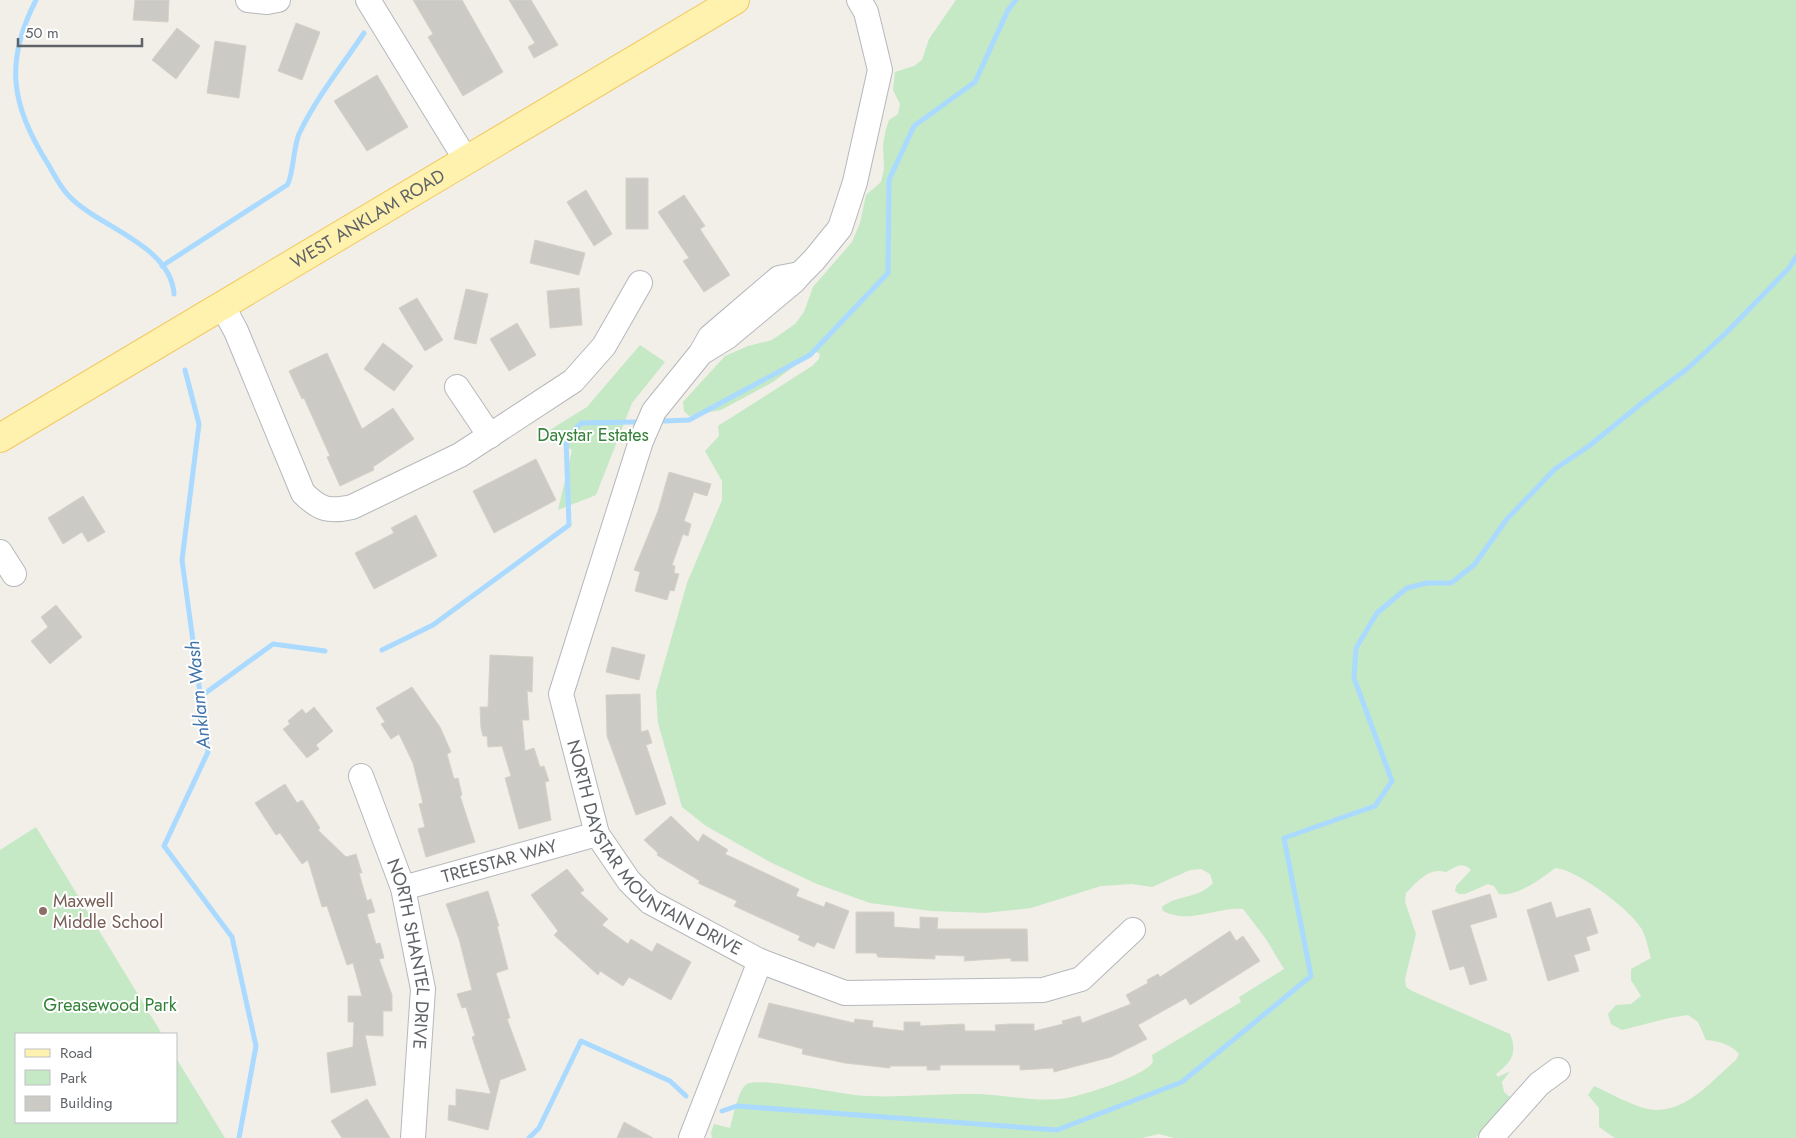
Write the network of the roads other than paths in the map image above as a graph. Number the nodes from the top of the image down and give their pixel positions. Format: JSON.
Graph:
{"nodes":[{"id":1,"x":248,"y":0,"type":"edge"},
{"id":2,"x":278,"y":0,"type":"edge"},
{"id":3,"x":368,"y":0,"type":"edge"},
{"id":4,"x":735,"y":0,"type":"edge"},
{"id":5,"x":859,"y":0,"type":"edge"},
{"id":6,"x":466,"y":160,"type":"junction"},
{"id":7,"x":640,"y":283,"type":"dead end"},
{"id":8,"x":222,"y":305,"type":"junction"},
{"id":9,"x":457,"y":387,"type":"dead end"},
{"id":10,"x":490,"y":436,"type":"junction"},
{"id":11,"x":0,"y":438,"type":"edge"},
{"id":12,"x":0,"y":552,"type":"edge"},
{"id":13,"x":14,"y":574,"type":"dead end"},
{"id":14,"x":361,"y":776,"type":"dead end"},
{"id":15,"x":596,"y":834,"type":"junction"},
{"id":16,"x":403,"y":888,"type":"junction"},
{"id":17,"x":1133,"y":930,"type":"dead end"},
{"id":18,"x":760,"y":961,"type":"junction"},
{"id":19,"x":1558,"y":1070,"type":"dead end"},
{"id":20,"x":414,"y":1138,"type":"edge"},
{"id":21,"x":691,"y":1138,"type":"edge"},
{"id":22,"x":1491,"y":1138,"type":"edge"}],
"edges":[{"from":1,"to":2,"type":"street"},
{"from":3,"to":6,"type":"street"},
{"from":4,"to":6,"type":"main road","name":"WEST ANKLAM ROAD"},
{"from":5,"to":15,"type":"street","name":"NORTH DAYSTAR MOUNTAIN DRIVE"},
{"from":6,"to":8,"type":"main road","name":"WEST ANKLAM ROAD"},
{"from":7,"to":10,"type":"street"},
{"from":8,"to":10,"type":"street"},
{"from":8,"to":11,"type":"main road","name":"WEST ANKLAM ROAD"},
{"from":9,"to":10,"type":"street"},
{"from":12,"to":13,"type":"street"},
{"from":14,"to":16,"type":"street","name":"NORTH SHANTEL DRIVE"},
{"from":15,"to":16,"type":"street","name":"TREESTAR WAY"},
{"from":15,"to":18,"type":"street","name":"NORTH DAYSTAR MOUNTAIN DRIVE"},
{"from":16,"to":20,"type":"street","name":"NORTH SHANTEL DRIVE"},
{"from":17,"to":18,"type":"street","name":"NORTH DAYSTAR MOUNTAIN DRIVE"},
{"from":18,"to":21,"type":"street"},
{"from":19,"to":22,"type":"street"}]}
